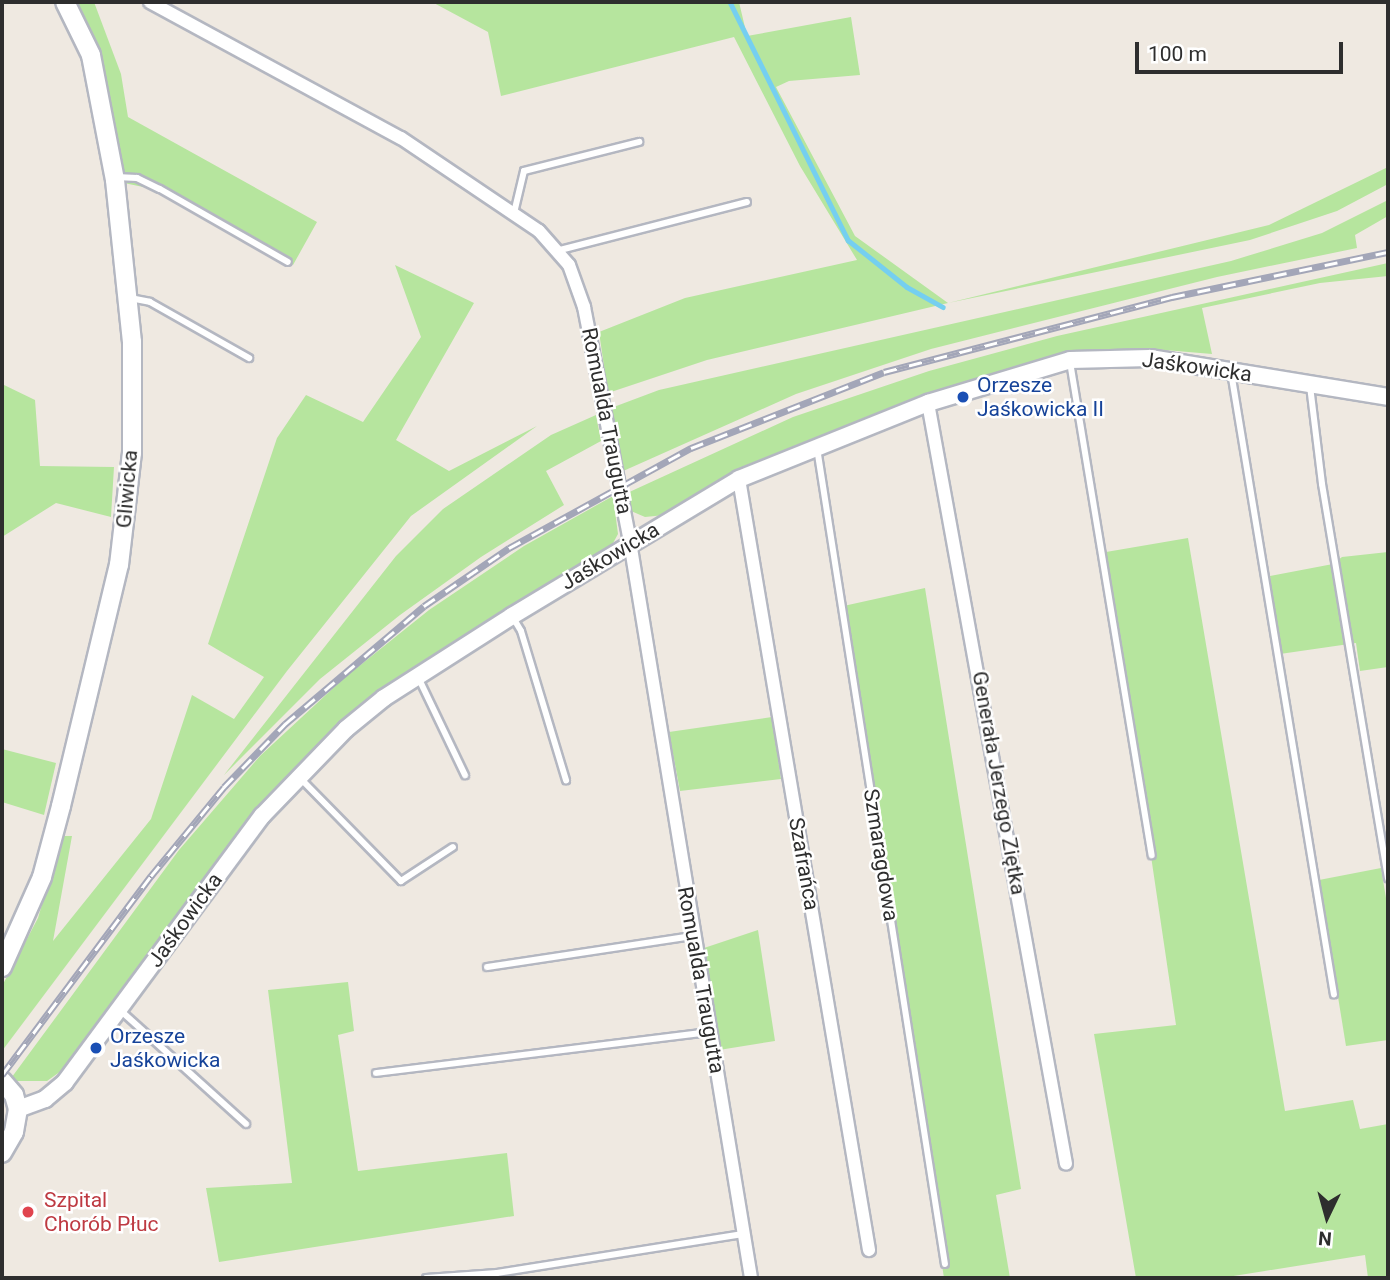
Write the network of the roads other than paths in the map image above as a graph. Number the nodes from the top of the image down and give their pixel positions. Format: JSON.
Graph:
{"nodes":[{"id":1,"x":65,"y":2,"type":"edge"},
{"id":2,"x":150,"y":2,"type":"edge"},
{"id":3,"x":639,"y":142,"type":"dead end"},
{"id":4,"x":115,"y":177,"type":"junction"},
{"id":5,"x":747,"y":202,"type":"dead end"},
{"id":6,"x":514,"y":213,"type":"junction"},
{"id":7,"x":560,"y":250,"type":"junction"},
{"id":8,"x":288,"y":262,"type":"dead end"},
{"id":9,"x":129,"y":298,"type":"junction"},
{"id":10,"x":249,"y":358,"type":"dead end"},
{"id":11,"x":1070,"y":360,"type":"junction"},
{"id":12,"x":1230,"y":370,"type":"junction"},
{"id":13,"x":1310,"y":384,"type":"junction"},
{"id":14,"x":1388,"y":397,"type":"edge"},
{"id":15,"x":928,"y":403,"type":"junction"},
{"id":16,"x":816,"y":446,"type":"junction"},
{"id":17,"x":739,"y":479,"type":"junction"},
{"id":18,"x":629,"y":544,"type":"junction"},
{"id":19,"x":512,"y":616,"type":"junction"},
{"id":20,"x":418,"y":677,"type":"junction"},
{"id":21,"x":465,"y":775,"type":"dead end"},
{"id":22,"x":298,"y":776,"type":"junction"},
{"id":23,"x":566,"y":780,"type":"dead end"},
{"id":24,"x":453,"y":848,"type":"dead end"},
{"id":25,"x":1152,"y":855,"type":"dead end"},
{"id":26,"x":1388,"y":879,"type":"edge"},
{"id":27,"x":693,"y":936,"type":"junction"},
{"id":28,"x":2,"y":967,"type":"edge"},
{"id":29,"x":487,"y":967,"type":"dead end"},
{"id":30,"x":1334,"y":995,"type":"dead end"},
{"id":31,"x":120,"y":1010,"type":"junction"},
{"id":32,"x":710,"y":1032,"type":"junction"},
{"id":33,"x":376,"y":1073,"type":"dead end"},
{"id":34,"x":2,"y":1081,"type":"edge"},
{"id":35,"x":18,"y":1108,"type":"junction"},
{"id":36,"x":246,"y":1124,"type":"dead end"},
{"id":37,"x":2,"y":1153,"type":"edge"},
{"id":38,"x":1066,"y":1164,"type":"dead end"},
{"id":39,"x":743,"y":1234,"type":"junction"},
{"id":40,"x":869,"y":1250,"type":"dead end"},
{"id":41,"x":945,"y":1264,"type":"dead end"},
{"id":42,"x":426,"y":1278,"type":"edge"},
{"id":43,"x":751,"y":1278,"type":"edge"}],
"edges":[{"from":1,"to":4,"type":"main road","name":"Gliwicka"},
{"from":2,"to":6,"type":"street","name":"Romualda Traugutta"},
{"from":3,"to":6,"type":"lane"},
{"from":4,"to":8,"type":"lane"},
{"from":4,"to":9,"type":"main road","name":"Gliwicka"},
{"from":5,"to":7,"type":"lane"},
{"from":6,"to":7,"type":"street","name":"Romualda Traugutta"},
{"from":7,"to":18,"type":"street","name":"Romualda Traugutta"},
{"from":9,"to":10,"type":"lane"},
{"from":9,"to":28,"type":"main road","name":"Gliwicka"},
{"from":11,"to":12,"type":"street","name":"Jaśkowicka"},
{"from":11,"to":15,"type":"street","name":"Jaśkowicka"},
{"from":11,"to":25,"type":"lane"},
{"from":12,"to":13,"type":"street","name":"Jaśkowicka"},
{"from":12,"to":30,"type":"lane"},
{"from":13,"to":14,"type":"street","name":"Jaśkowicka"},
{"from":13,"to":26,"type":"lane"},
{"from":15,"to":16,"type":"street","name":"Jaśkowicka"},
{"from":15,"to":38,"type":"street","name":"Generała Jerzego Ziętka"},
{"from":16,"to":17,"type":"street","name":"Jaśkowicka"},
{"from":16,"to":41,"type":"lane","name":"Szmaragdowa"},
{"from":17,"to":18,"type":"street","name":"Jaśkowicka"},
{"from":17,"to":40,"type":"street","name":"Szafrańca"},
{"from":18,"to":19,"type":"street","name":"Jaśkowicka"},
{"from":18,"to":27,"type":"street","name":"Romualda Traugutta"},
{"from":19,"to":20,"type":"street","name":"Jaśkowicka"},
{"from":19,"to":23,"type":"lane"},
{"from":20,"to":21,"type":"lane"},
{"from":20,"to":22,"type":"street","name":"Jaśkowicka"},
{"from":22,"to":24,"type":"lane"},
{"from":22,"to":31,"type":"street","name":"Jaśkowicka"},
{"from":27,"to":29,"type":"lane"},
{"from":27,"to":32,"type":"street","name":"Romualda Traugutta"},
{"from":31,"to":35,"type":"street","name":"Jaśkowicka"},
{"from":31,"to":36,"type":"lane"},
{"from":32,"to":33,"type":"lane"},
{"from":32,"to":39,"type":"street","name":"Romualda Traugutta"},
{"from":34,"to":35,"type":"main road"},
{"from":35,"to":37,"type":"main road"},
{"from":39,"to":42,"type":"lane"},
{"from":39,"to":43,"type":"street","name":"Romualda Traugutta"}]}
